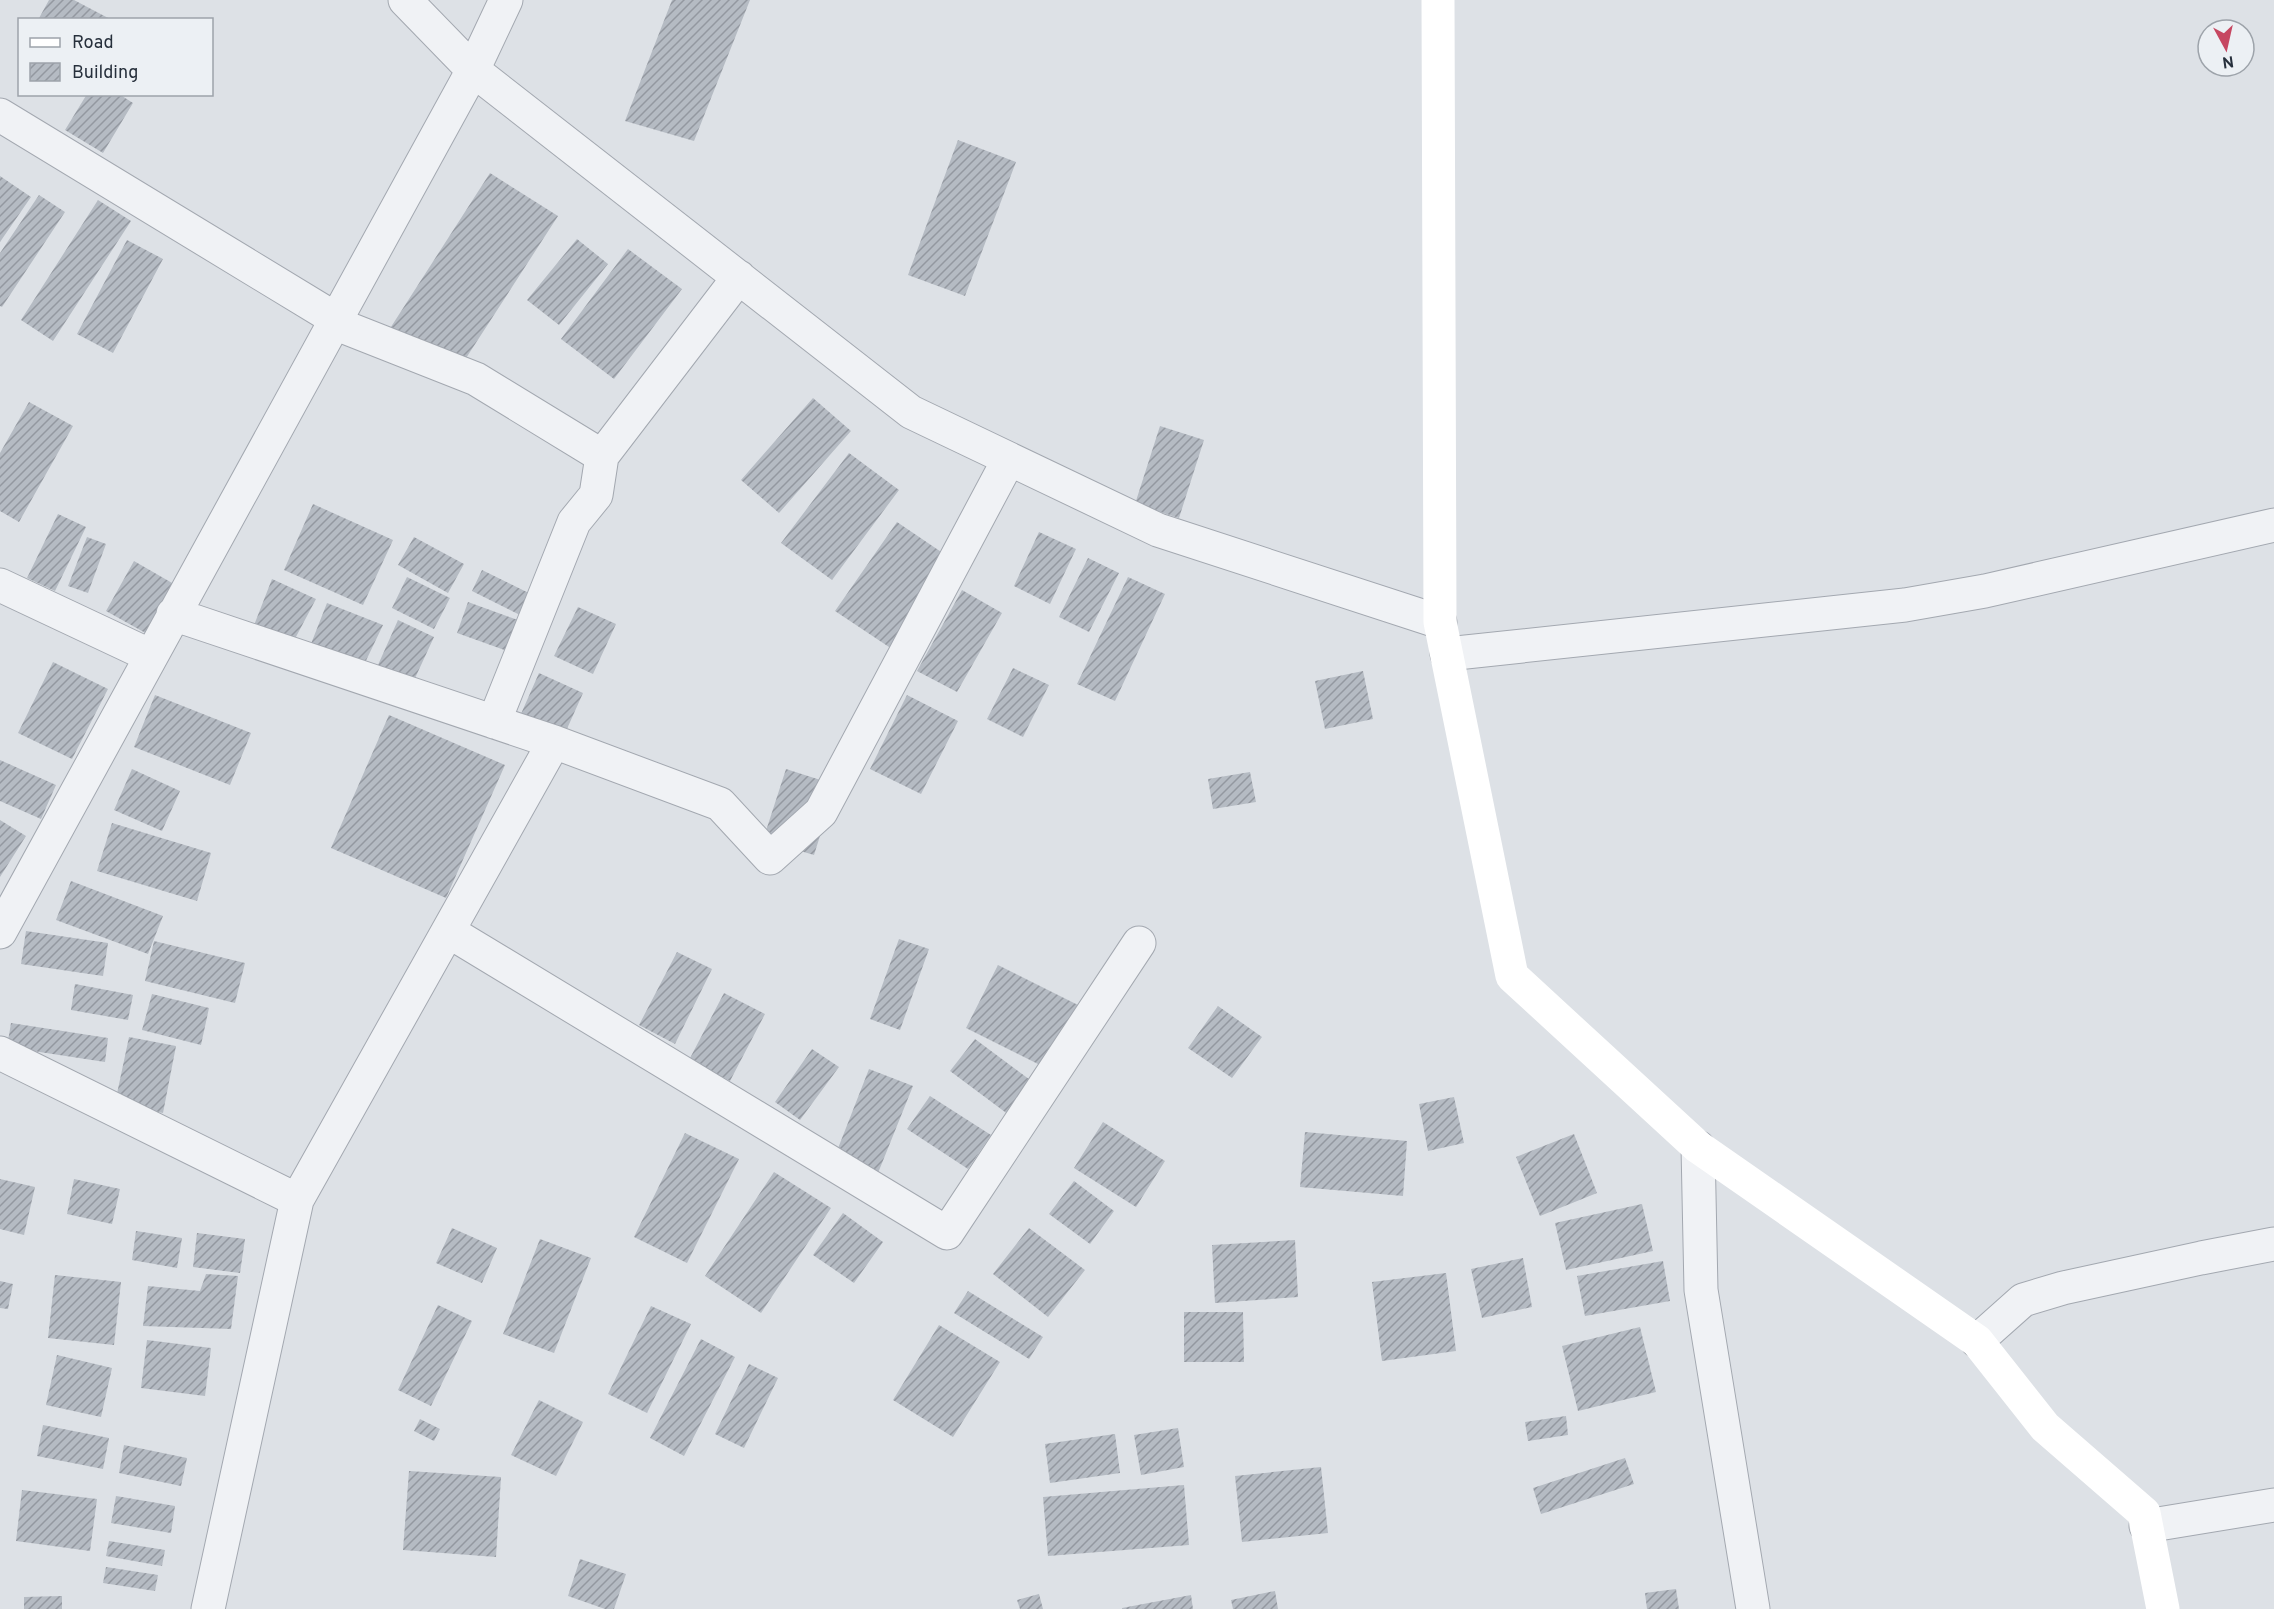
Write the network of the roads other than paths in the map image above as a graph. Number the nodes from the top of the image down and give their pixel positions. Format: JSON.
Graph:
{"nodes":[{"id":1,"x":405,"y":0,"type":"edge"},
{"id":2,"x":507,"y":0,"type":"edge"},
{"id":3,"x":1438,"y":0,"type":"edge"},
{"id":4,"x":473,"y":70,"type":"junction"},
{"id":5,"x":0,"y":115,"type":"edge"},
{"id":6,"x":739,"y":277,"type":"junction"},
{"id":7,"x":334,"y":323,"type":"junction"},
{"id":8,"x":602,"y":456,"type":"junction"},
{"id":9,"x":1009,"y":459,"type":"junction"},
{"id":10,"x":2274,"y":525,"type":"edge"},
{"id":11,"x":0,"y":585,"type":"edge"},
{"id":12,"x":173,"y":614,"type":"junction"},
{"id":13,"x":1440,"y":622,"type":"junction"},
{"id":14,"x":1447,"y":654,"type":"junction"},
{"id":15,"x":152,"y":656,"type":"junction"},
{"id":16,"x":494,"y":722,"type":"junction"},
{"id":17,"x":554,"y":742,"type":"junction"},
{"id":18,"x":448,"y":931,"type":"junction"},
{"id":19,"x":0,"y":932,"type":"edge"},
{"id":20,"x":1139,"y":943,"type":"dead end"},
{"id":21,"x":0,"y":1053,"type":"edge"},
{"id":22,"x":1698,"y":1147,"type":"junction"},
{"id":23,"x":297,"y":1200,"type":"junction"},
{"id":24,"x":2274,"y":1244,"type":"edge"},
{"id":25,"x":1977,"y":1341,"type":"junction"},
{"id":26,"x":2274,"y":1504,"type":"edge"},
{"id":27,"x":2146,"y":1526,"type":"junction"},
{"id":28,"x":208,"y":1609,"type":"edge"},
{"id":29,"x":1753,"y":1609,"type":"edge"},
{"id":30,"x":2163,"y":1609,"type":"edge"}],
"edges":[{"from":1,"to":4,"type":"street"},
{"from":2,"to":4,"type":"street"},
{"from":3,"to":13,"type":"main road"},
{"from":4,"to":6,"type":"street"},
{"from":4,"to":7,"type":"street"},
{"from":5,"to":7,"type":"street"},
{"from":6,"to":8,"type":"street"},
{"from":6,"to":9,"type":"street"},
{"from":7,"to":8,"type":"street"},
{"from":7,"to":12,"type":"street"},
{"from":8,"to":16,"type":"street"},
{"from":9,"to":13,"type":"street"},
{"from":9,"to":17,"type":"street"},
{"from":10,"to":14,"type":"street"},
{"from":11,"to":15,"type":"street"},
{"from":12,"to":15,"type":"street"},
{"from":12,"to":16,"type":"street"},
{"from":13,"to":14,"type":"main road"},
{"from":14,"to":22,"type":"main road"},
{"from":15,"to":19,"type":"street"},
{"from":16,"to":17,"type":"street"},
{"from":17,"to":18,"type":"street"},
{"from":18,"to":20,"type":"street"},
{"from":18,"to":23,"type":"street"},
{"from":21,"to":23,"type":"street"},
{"from":22,"to":25,"type":"main road"},
{"from":22,"to":29,"type":"street"},
{"from":23,"to":28,"type":"street"},
{"from":24,"to":25,"type":"street"},
{"from":25,"to":27,"type":"main road"},
{"from":26,"to":27,"type":"street"},
{"from":27,"to":30,"type":"main road"}]}
